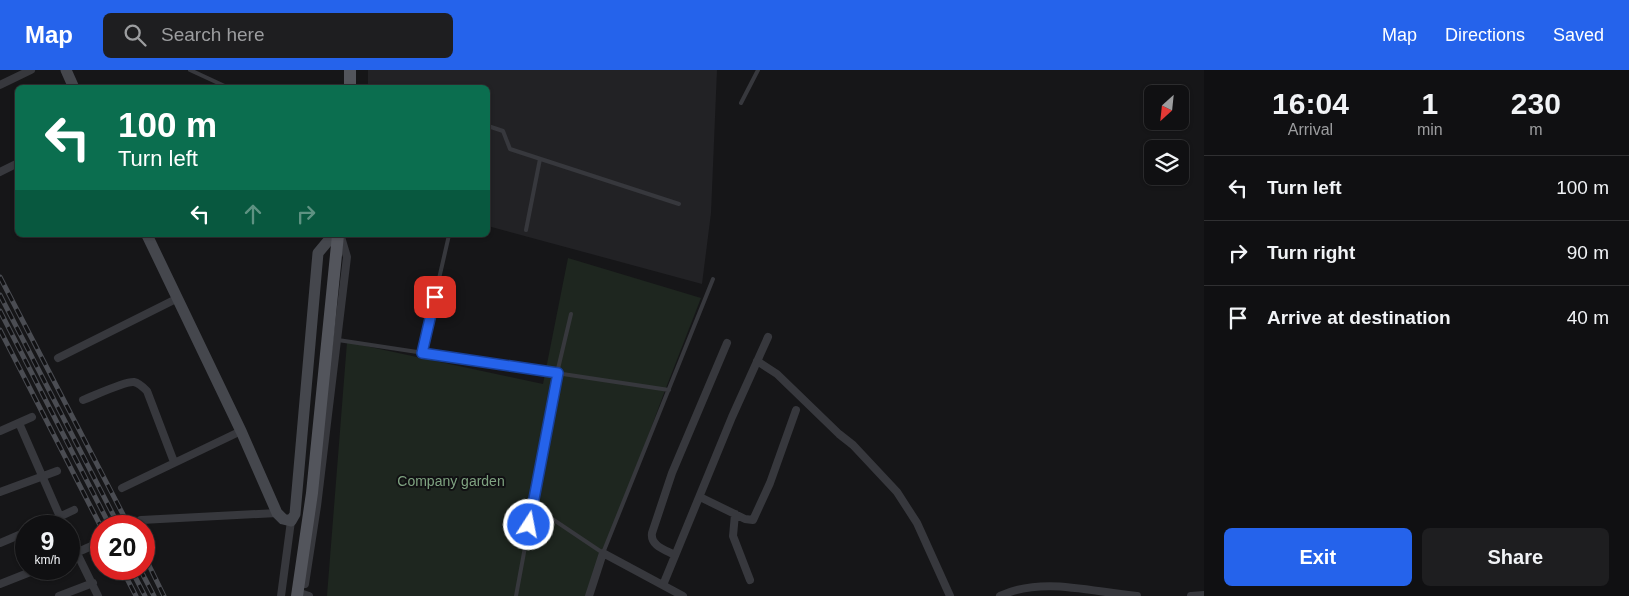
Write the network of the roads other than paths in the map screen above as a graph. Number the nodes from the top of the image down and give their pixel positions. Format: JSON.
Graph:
{"nodes":[{"id":1,"x":31,"y":70,"type":"edge"},
{"id":2,"x":66,"y":70,"type":"edge"},
{"id":3,"x":190,"y":70,"type":"edge"},
{"id":4,"x":350,"y":70,"type":"edge"},
{"id":5,"x":758,"y":70,"type":"edge"},
{"id":6,"x":0,"y":85,"type":"edge"},
{"id":7,"x":73,"y":85,"type":"edge"},
{"id":8,"x":222,"y":85,"type":"edge"},
{"id":9,"x":350,"y":85,"type":"edge"},
{"id":10,"x":741,"y":103,"type":"dead end"},
{"id":11,"x":490,"y":127,"type":"edge"},
{"id":12,"x":540,"y":159,"type":"junction"},
{"id":13,"x":15,"y":164,"type":"edge"},
{"id":14,"x":0,"y":172,"type":"edge"},
{"id":15,"x":679,"y":204,"type":"dead end"},
{"id":16,"x":526,"y":230,"type":"dead end"},
{"id":17,"x":148,"y":237,"type":"edge"},
{"id":18,"x":332,"y":237,"type":"edge"},
{"id":19,"x":339,"y":237,"type":"edge"},
{"id":20,"x":340,"y":237,"type":"edge"},
{"id":21,"x":449,"y":237,"type":"edge"},
{"id":22,"x":713,"y":280,"type":"dead end"},
{"id":23,"x":178,"y":298,"type":"junction"},
{"id":24,"x":571,"y":314,"type":"dead end"},
{"id":25,"x":768,"y":337,"type":"dead end"},
{"id":26,"x":338,"y":340,"type":"junction"},
{"id":27,"x":728,"y":343,"type":"dead end"},
{"id":28,"x":422,"y":353,"type":"junction"},
{"id":29,"x":58,"y":358,"type":"dead end"},
{"id":30,"x":757,"y":361,"type":"junction"},
{"id":31,"x":558,"y":373,"type":"junction"},
{"id":32,"x":669,"y":390,"type":"junction"},
{"id":33,"x":83,"y":400,"type":"dead end"},
{"id":34,"x":796,"y":410,"type":"dead end"},
{"id":35,"x":32,"y":417,"type":"dead end"},
{"id":36,"x":18,"y":423,"type":"junction"},
{"id":37,"x":0,"y":431,"type":"edge"},
{"id":38,"x":242,"y":431,"type":"junction"},
{"id":39,"x":174,"y":462,"type":"junction"},
{"id":40,"x":56,"y":471,"type":"dead end"},
{"id":41,"x":42,"y":476,"type":"junction"},
{"id":42,"x":122,"y":488,"type":"dead end"},
{"id":43,"x":0,"y":492,"type":"edge"},
{"id":44,"x":700,"y":498,"type":"junction"},
{"id":45,"x":533,"y":506,"type":"junction"},
{"id":46,"x":74,"y":510,"type":"dead end"},
{"id":47,"x":277,"y":513,"type":"junction"},
{"id":48,"x":735,"y":514,"type":"junction"},
{"id":49,"x":59,"y":515,"type":"edge"},
{"id":50,"x":65,"y":515,"type":"edge"},
{"id":51,"x":155,"y":519,"type":"edge"},
{"id":52,"x":291,"y":521,"type":"junction"},
{"id":53,"x":15,"y":537,"type":"edge"},
{"id":54,"x":0,"y":543,"type":"edge"},
{"id":55,"x":603,"y":553,"type":"junction"},
{"id":56,"x":675,"y":555,"type":"junction"},
{"id":57,"x":80,"y":566,"type":"edge"},
{"id":58,"x":15,"y":578,"type":"edge"},
{"id":59,"x":750,"y":580,"type":"dead end"},
{"id":60,"x":93,"y":583,"type":"junction"},
{"id":61,"x":0,"y":584,"type":"edge"},
{"id":62,"x":662,"y":585,"type":"junction"},
{"id":63,"x":1204,"y":595,"type":"edge"},
{"id":64,"x":59,"y":596,"type":"edge"},
{"id":65,"x":98,"y":596,"type":"edge"},
{"id":66,"x":281,"y":596,"type":"edge"},
{"id":67,"x":303,"y":596,"type":"edge"},
{"id":68,"x":516,"y":596,"type":"edge"},
{"id":69,"x":589,"y":596,"type":"edge"},
{"id":70,"x":683,"y":596,"type":"edge"},
{"id":71,"x":950,"y":596,"type":"edge"},
{"id":72,"x":1000,"y":596,"type":"edge"},
{"id":73,"x":1137,"y":596,"type":"edge"},
{"id":74,"x":1191,"y":596,"type":"edge"}],
"edges":[{"from":1,"to":6,"type":"street"},
{"from":2,"to":7,"type":"street"},
{"from":3,"to":8,"type":"lane"},
{"from":4,"to":9,"type":"main road"},
{"from":5,"to":10,"type":"lane"},
{"from":11,"to":12,"type":"lane"},
{"from":12,"to":15,"type":"lane"},
{"from":12,"to":16,"type":"lane"},
{"from":13,"to":14,"type":"street"},
{"from":17,"to":23,"type":"street"},
{"from":18,"to":52,"type":"street"},
{"from":19,"to":67,"type":"main road"},
{"from":20,"to":26,"type":"street"},
{"from":21,"to":28,"type":"lane"},
{"from":22,"to":32,"type":"lane"},
{"from":23,"to":29,"type":"street"},
{"from":23,"to":38,"type":"street"},
{"from":24,"to":31,"type":"lane"},
{"from":25,"to":30,"type":"street"},
{"from":26,"to":28,"type":"lane"},
{"from":26,"to":67,"type":"street"},
{"from":27,"to":56,"type":"street"},
{"from":28,"to":31,"type":"lane"},
{"from":30,"to":44,"type":"street"},
{"from":30,"to":71,"type":"street"},
{"from":31,"to":32,"type":"lane"},
{"from":31,"to":45,"type":"lane"},
{"from":32,"to":55,"type":"lane"},
{"from":33,"to":39,"type":"street"},
{"from":34,"to":48,"type":"street"},
{"from":35,"to":36,"type":"street"},
{"from":36,"to":37,"type":"street"},
{"from":36,"to":41,"type":"street"},
{"from":38,"to":39,"type":"street"},
{"from":38,"to":47,"type":"street"},
{"from":39,"to":42,"type":"street"},
{"from":40,"to":41,"type":"street"},
{"from":41,"to":43,"type":"street"},
{"from":41,"to":49,"type":"street"},
{"from":44,"to":48,"type":"street"},
{"from":44,"to":56,"type":"street"},
{"from":45,"to":55,"type":"lane"},
{"from":45,"to":68,"type":"lane"},
{"from":46,"to":50,"type":"street"},
{"from":47,"to":51,"type":"street"},
{"from":47,"to":52,"type":"street"},
{"from":48,"to":59,"type":"street"},
{"from":52,"to":66,"type":"street"},
{"from":53,"to":54,"type":"street"},
{"from":55,"to":62,"type":"street"},
{"from":55,"to":69,"type":"street"},
{"from":56,"to":62,"type":"street"},
{"from":57,"to":60,"type":"street"},
{"from":58,"to":61,"type":"street"},
{"from":60,"to":64,"type":"street"},
{"from":60,"to":65,"type":"street"},
{"from":62,"to":70,"type":"street"},
{"from":63,"to":74,"type":"street"},
{"from":72,"to":73,"type":"street"}]}
